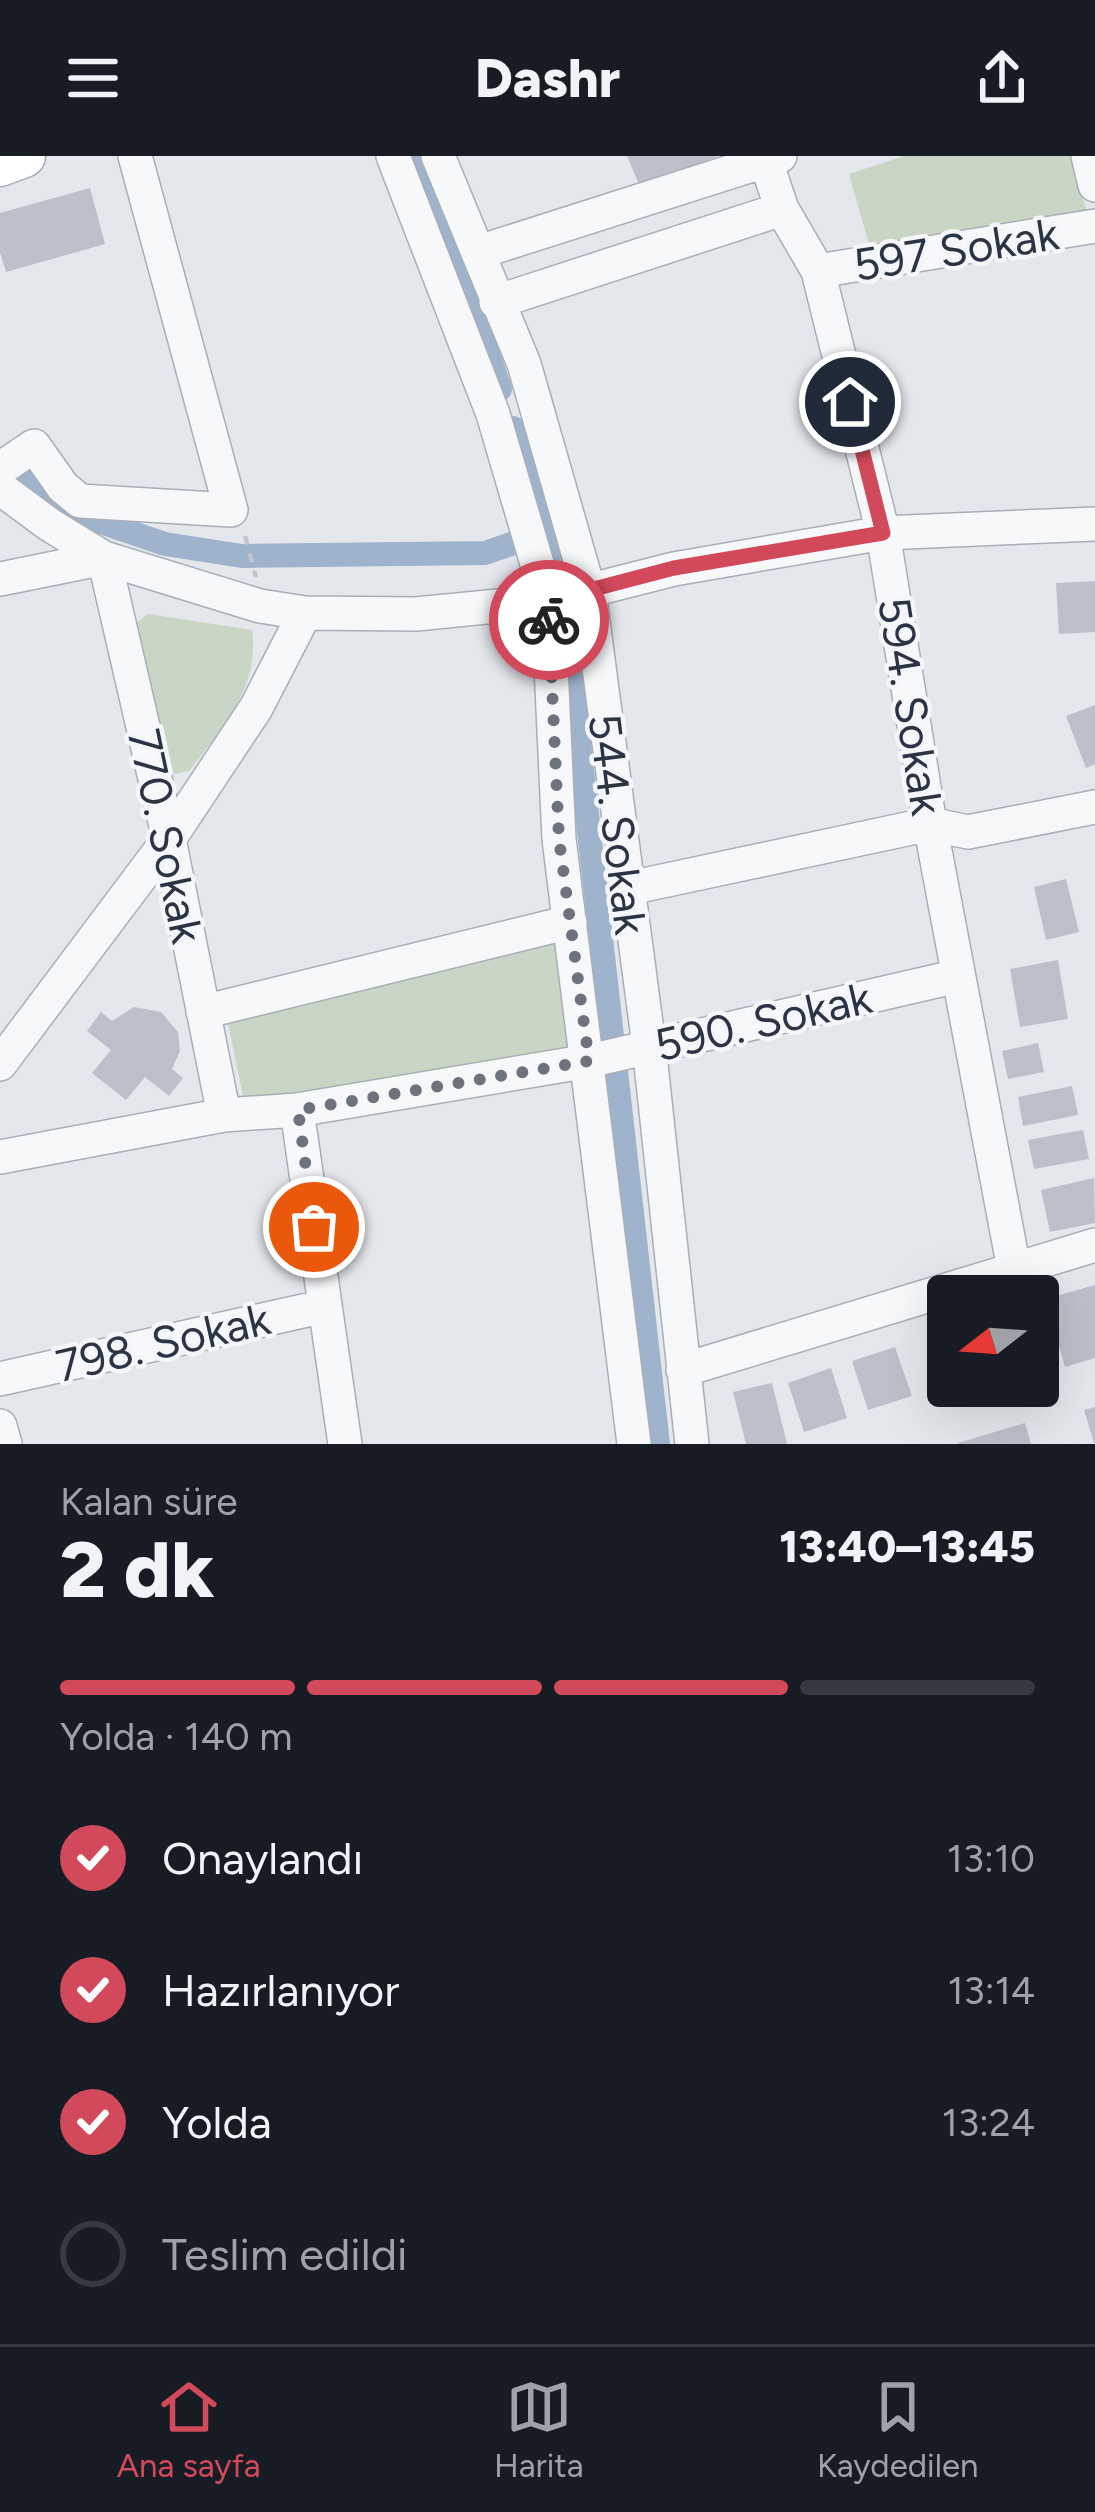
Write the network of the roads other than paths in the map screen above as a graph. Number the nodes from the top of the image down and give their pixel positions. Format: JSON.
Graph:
{"nodes":[{"id":1,"x":24,"y":156,"type":"edge"},
{"id":2,"x":135,"y":156,"type":"edge"},
{"id":3,"x":393,"y":156,"type":"edge"},
{"id":4,"x":438,"y":156,"type":"edge"},
{"id":5,"x":1088,"y":156,"type":"edge"},
{"id":6,"x":770,"y":157,"type":"edge"},
{"id":7,"x":0,"y":165,"type":"edge"},
{"id":8,"x":1095,"y":185,"type":"edge"},
{"id":9,"x":782,"y":209,"type":"junction"},
{"id":10,"x":1095,"y":226,"type":"edge"},
{"id":11,"x":479,"y":252,"type":"junction"},
{"id":12,"x":818,"y":272,"type":"junction"},
{"id":13,"x":496,"y":302,"type":"junction"},
{"id":14,"x":0,"y":469,"type":"edge"},
{"id":15,"x":0,"y":488,"type":"edge"},
{"id":16,"x":1095,"y":524,"type":"edge"},
{"id":17,"x":883,"y":533,"type":"junction"},
{"id":18,"x":104,"y":558,"type":"junction"},
{"id":19,"x":0,"y":579,"type":"edge"},
{"id":20,"x":589,"y":592,"type":"junction"},
{"id":21,"x":548,"y":601,"type":"junction"},
{"id":22,"x":305,"y":613,"type":"junction"},
{"id":23,"x":1095,"y":807,"type":"edge"},
{"id":24,"x":929,"y":824,"type":"junction"},
{"id":25,"x":169,"y":839,"type":"junction"},
{"id":26,"x":625,"y":889,"type":"junction"},
{"id":27,"x":570,"y":922,"type":"junction"},
{"id":28,"x":958,"y":976,"type":"junction"},
{"id":29,"x":203,"y":1012,"type":"junction"},
{"id":30,"x":649,"y":1046,"type":"junction"},
{"id":31,"x":589,"y":1061,"type":"junction"},
{"id":32,"x":0,"y":1064,"type":"edge"},
{"id":33,"x":298,"y":1110,"type":"junction"},
{"id":34,"x":224,"y":1115,"type":"junction"},
{"id":35,"x":0,"y":1156,"type":"edge"},
{"id":36,"x":1095,"y":1245,"type":"edge"},
{"id":37,"x":1014,"y":1269,"type":"junction"},
{"id":38,"x":326,"y":1306,"type":"junction"},
{"id":39,"x":683,"y":1370,"type":"junction"},
{"id":40,"x":0,"y":1379,"type":"edge"},
{"id":41,"x":0,"y":1426,"type":"edge"},
{"id":42,"x":4,"y":1444,"type":"edge"},
{"id":43,"x":345,"y":1444,"type":"edge"},
{"id":44,"x":634,"y":1444,"type":"edge"},
{"id":45,"x":692,"y":1444,"type":"edge"}],
"edges":[{"from":1,"to":7,"type":"main road"},
{"from":2,"to":14,"type":"street"},
{"from":3,"to":21,"type":"street"},
{"from":4,"to":11,"type":"street","name":"544. Sokak"},
{"from":5,"to":8,"type":"street"},
{"from":6,"to":9,"type":"street","name":"594. Sokak"},
{"from":6,"to":11,"type":"street"},
{"from":9,"to":12,"type":"street","name":"594. Sokak"},
{"from":9,"to":13,"type":"street"},
{"from":10,"to":12,"type":"street","name":"597 Sokak"},
{"from":11,"to":13,"type":"street","name":"544. Sokak"},
{"from":12,"to":17,"type":"street","name":"594. Sokak"},
{"from":13,"to":20,"type":"street","name":"544. Sokak"},
{"from":15,"to":18,"type":"street"},
{"from":16,"to":17,"type":"street"},
{"from":17,"to":20,"type":"street"},
{"from":17,"to":24,"type":"street","name":"594. Sokak"},
{"from":18,"to":19,"type":"street"},
{"from":18,"to":22,"type":"street"},
{"from":18,"to":25,"type":"street","name":"770. Sokak"},
{"from":20,"to":21,"type":"street"},
{"from":20,"to":26,"type":"street","name":"544. Sokak"},
{"from":21,"to":22,"type":"street"},
{"from":21,"to":27,"type":"street"},
{"from":22,"to":25,"type":"street"},
{"from":23,"to":24,"type":"street"},
{"from":24,"to":26,"type":"street"},
{"from":24,"to":28,"type":"street","name":"594. Sokak"},
{"from":25,"to":29,"type":"street","name":"770. Sokak"},
{"from":25,"to":32,"type":"street"},
{"from":26,"to":30,"type":"street","name":"544. Sokak"},
{"from":27,"to":29,"type":"street"},
{"from":27,"to":31,"type":"street"},
{"from":28,"to":30,"type":"street","name":"590. Sokak"},
{"from":28,"to":37,"type":"street","name":"594. Sokak"},
{"from":29,"to":34,"type":"street","name":"770. Sokak"},
{"from":30,"to":31,"type":"street","name":"590. Sokak"},
{"from":30,"to":39,"type":"street","name":"544. Sokak"},
{"from":31,"to":33,"type":"street","name":"590. Sokak"},
{"from":31,"to":44,"type":"street"},
{"from":33,"to":34,"type":"street","name":"590. Sokak"},
{"from":33,"to":38,"type":"street"},
{"from":34,"to":35,"type":"street","name":"590. Sokak"},
{"from":36,"to":37,"type":"street"},
{"from":37,"to":39,"type":"street"},
{"from":38,"to":40,"type":"street","name":"798. Sokak"},
{"from":38,"to":43,"type":"street"},
{"from":39,"to":45,"type":"street","name":"544. Sokak"},
{"from":41,"to":42,"type":"street"}]}
